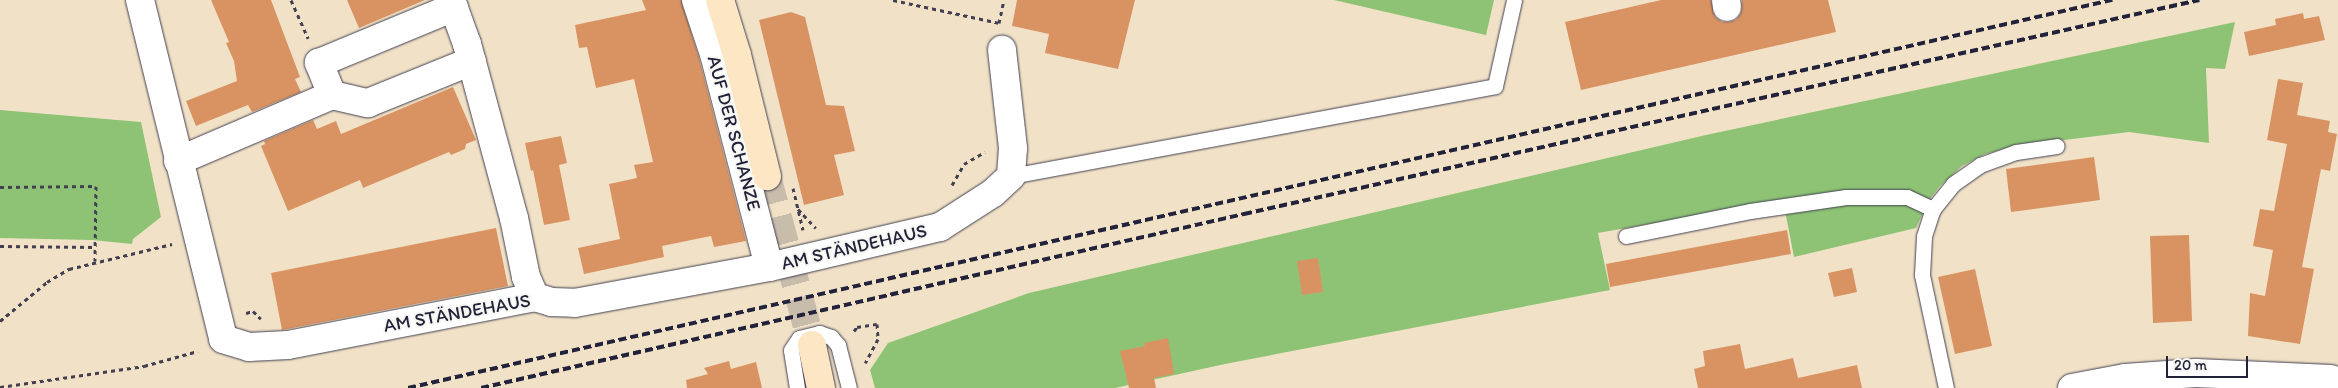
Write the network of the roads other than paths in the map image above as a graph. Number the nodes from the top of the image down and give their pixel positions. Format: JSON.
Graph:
{"nodes":[{"id":1,"x":140,"y":0,"type":"edge"},
{"id":2,"x":696,"y":0,"type":"edge"},
{"id":3,"x":720,"y":0,"type":"edge"},
{"id":4,"x":1514,"y":0,"type":"edge"},
{"id":5,"x":453,"y":3,"type":"edge"},
{"id":6,"x":1002,"y":50,"type":"dead end"},
{"id":7,"x":472,"y":61,"type":"junction"},
{"id":8,"x":332,"y":95,"type":"junction"},
{"id":9,"x":2057,"y":146,"type":"dead end"},
{"id":10,"x":178,"y":161,"type":"junction"},
{"id":11,"x":768,"y":176,"type":"tunnel mouth"},
{"id":12,"x":1011,"y":176,"type":"junction"},
{"id":13,"x":1933,"y":209,"type":"junction"},
{"id":14,"x":1626,"y":236,"type":"dead end"},
{"id":15,"x":769,"y":267,"type":"junction"},
{"id":16,"x":535,"y":298,"type":"junction"},
{"id":17,"x":812,"y":345,"type":"tunnel mouth"},
{"id":18,"x":2333,"y":377,"type":"edge"},
{"id":19,"x":797,"y":388,"type":"edge"},
{"id":20,"x":822,"y":388,"type":"edge"},
{"id":21,"x":849,"y":388,"type":"edge"},
{"id":22,"x":1946,"y":388,"type":"edge"},
{"id":23,"x":2072,"y":388,"type":"edge"}],
"edges":[{"from":1,"to":10,"type":"street"},
{"from":2,"to":15,"type":"street","name":"AUF DER SCHANZE"},
{"from":3,"to":11,"type":"main road","name":"AUF DER SCHANZE"},
{"from":4,"to":12,"type":"lane"},
{"from":5,"to":7,"type":"street"},
{"from":5,"to":8,"type":"street"},
{"from":6,"to":12,"type":"street"},
{"from":7,"to":8,"type":"street"},
{"from":7,"to":16,"type":"street"},
{"from":8,"to":10,"type":"street"},
{"from":9,"to":13,"type":"lane"},
{"from":10,"to":16,"type":"street","name":"AM STÄNDEHAUS"},
{"from":12,"to":15,"type":"street","name":"AM STÄNDEHAUS"},
{"from":13,"to":14,"type":"lane"},
{"from":13,"to":22,"type":"lane"},
{"from":15,"to":16,"type":"street","name":"AM STÄNDEHAUS"},
{"from":17,"to":20,"type":"main road"},
{"from":18,"to":23,"type":"street"},
{"from":19,"to":21,"type":"lane"}]}
